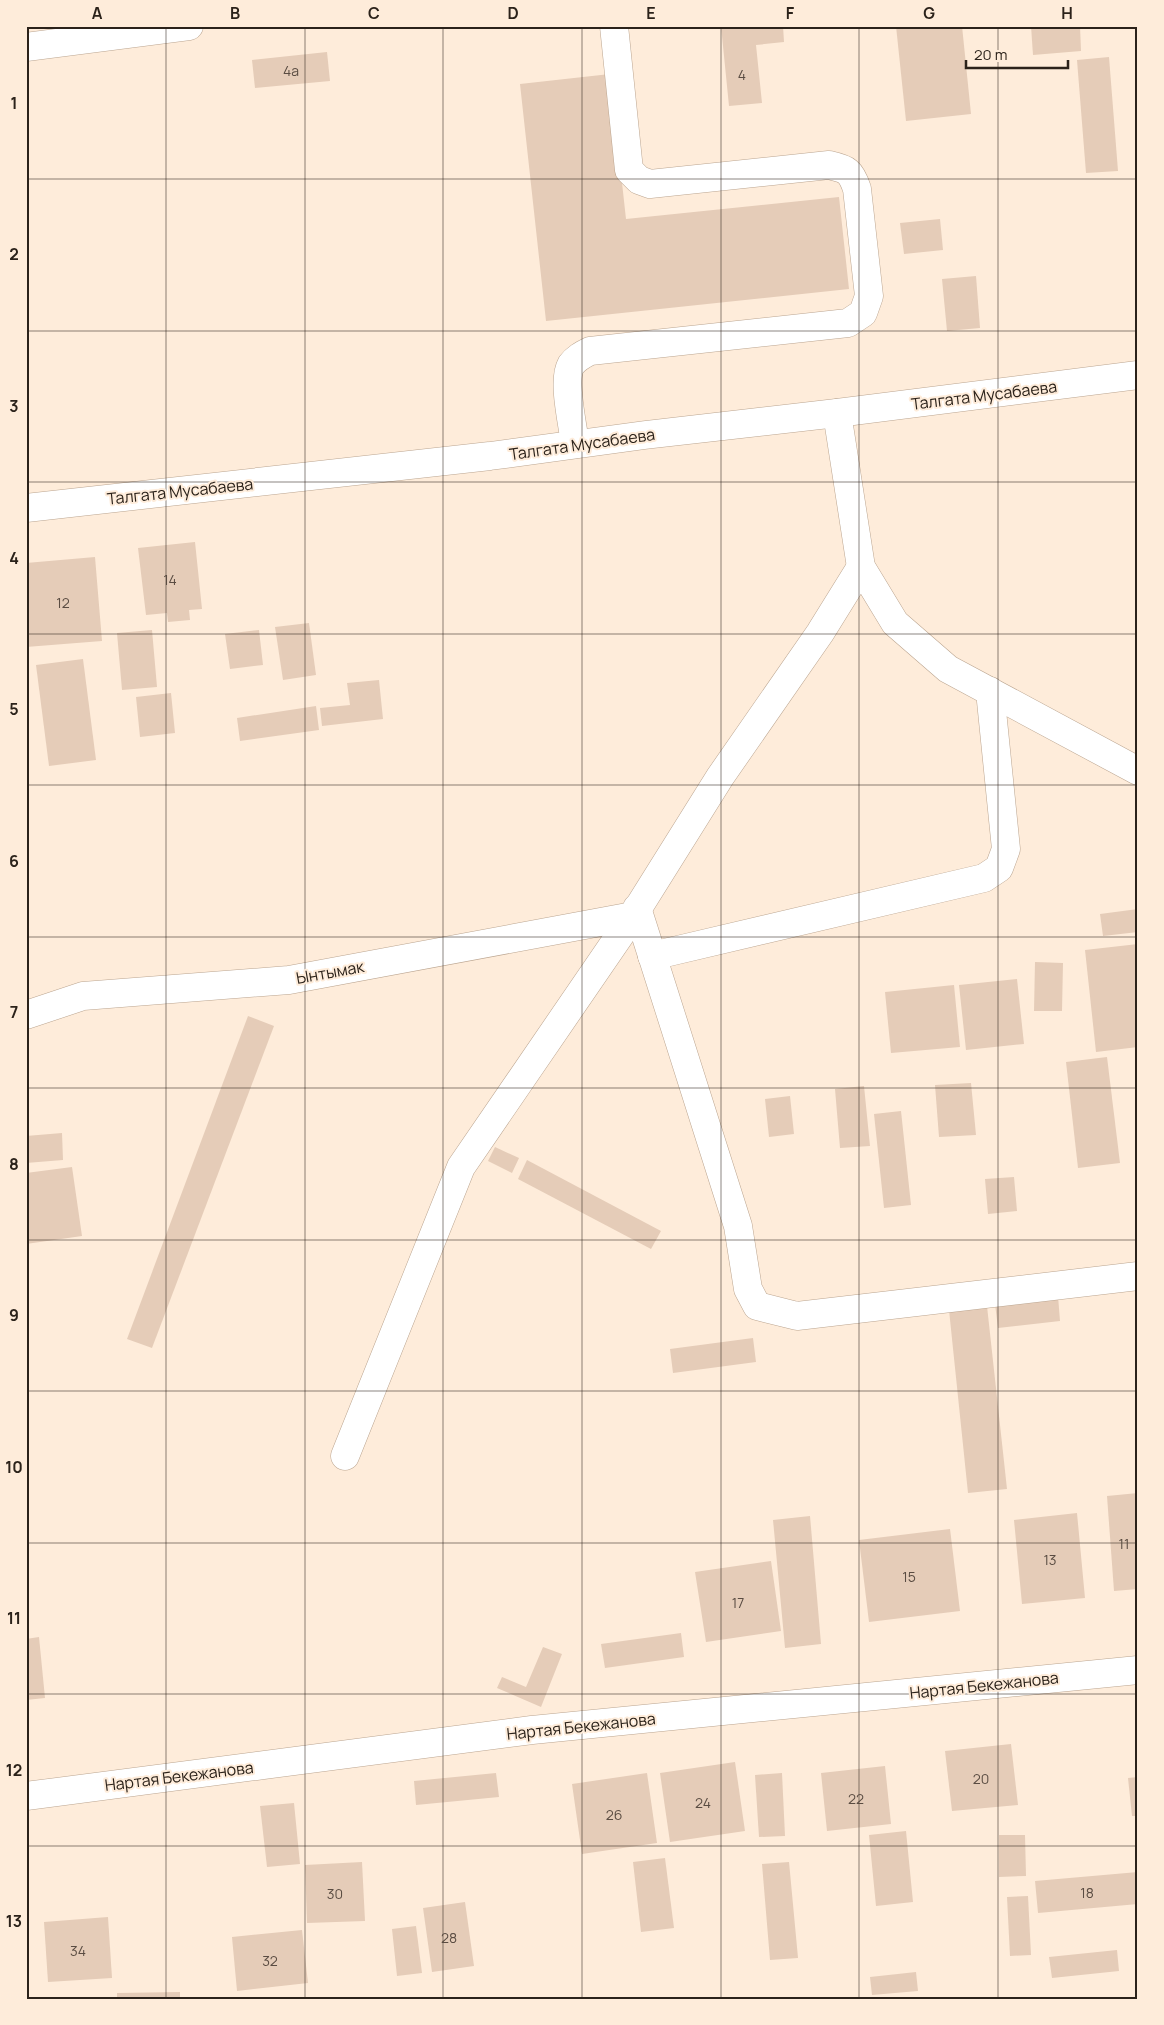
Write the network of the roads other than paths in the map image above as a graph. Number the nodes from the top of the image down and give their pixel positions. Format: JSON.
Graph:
{"nodes":[{"id":1,"x":189,"y":26,"type":"edge"},
{"id":2,"x":614,"y":26,"type":"edge"},
{"id":3,"x":95,"y":32,"type":"edge"},
{"id":4,"x":26,"y":47,"type":"edge"},
{"id":5,"x":1138,"y":375,"type":"edge"},
{"id":6,"x":837,"y":413,"type":"junction"},
{"id":7,"x":575,"y":444,"type":"junction"},
{"id":8,"x":26,"y":508,"type":"edge"},
{"id":9,"x":861,"y":567,"type":"junction"},
{"id":10,"x":990,"y":692,"type":"junction"},
{"id":11,"x":1138,"y":771,"type":"edge"},
{"id":12,"x":635,"y":912,"type":"junction"},
{"id":13,"x":652,"y":956,"type":"junction"},
{"id":14,"x":26,"y":1015,"type":"edge"},
{"id":15,"x":1138,"y":1276,"type":"edge"},
{"id":16,"x":346,"y":1456,"type":"dead end"},
{"id":17,"x":1138,"y":1670,"type":"edge"},
{"id":18,"x":26,"y":1796,"type":"edge"}],
"edges":[{"from":1,"to":3,"type":"street"},
{"from":2,"to":7,"type":"street"},
{"from":3,"to":4,"type":"street"},
{"from":5,"to":6,"type":"street","name":"Талгата Мусабаева"},
{"from":6,"to":7,"type":"street","name":"Талгата Мусабаева"},
{"from":6,"to":9,"type":"street"},
{"from":7,"to":8,"type":"street","name":"Талгата Мусабаева"},
{"from":9,"to":10,"type":"street"},
{"from":9,"to":12,"type":"street"},
{"from":10,"to":11,"type":"street"},
{"from":10,"to":13,"type":"street"},
{"from":12,"to":13,"type":"street"},
{"from":12,"to":14,"type":"street","name":"Ынтымак"},
{"from":12,"to":16,"type":"street"},
{"from":13,"to":15,"type":"street"},
{"from":17,"to":18,"type":"street","name":"Нартая Бекежанова"}]}
